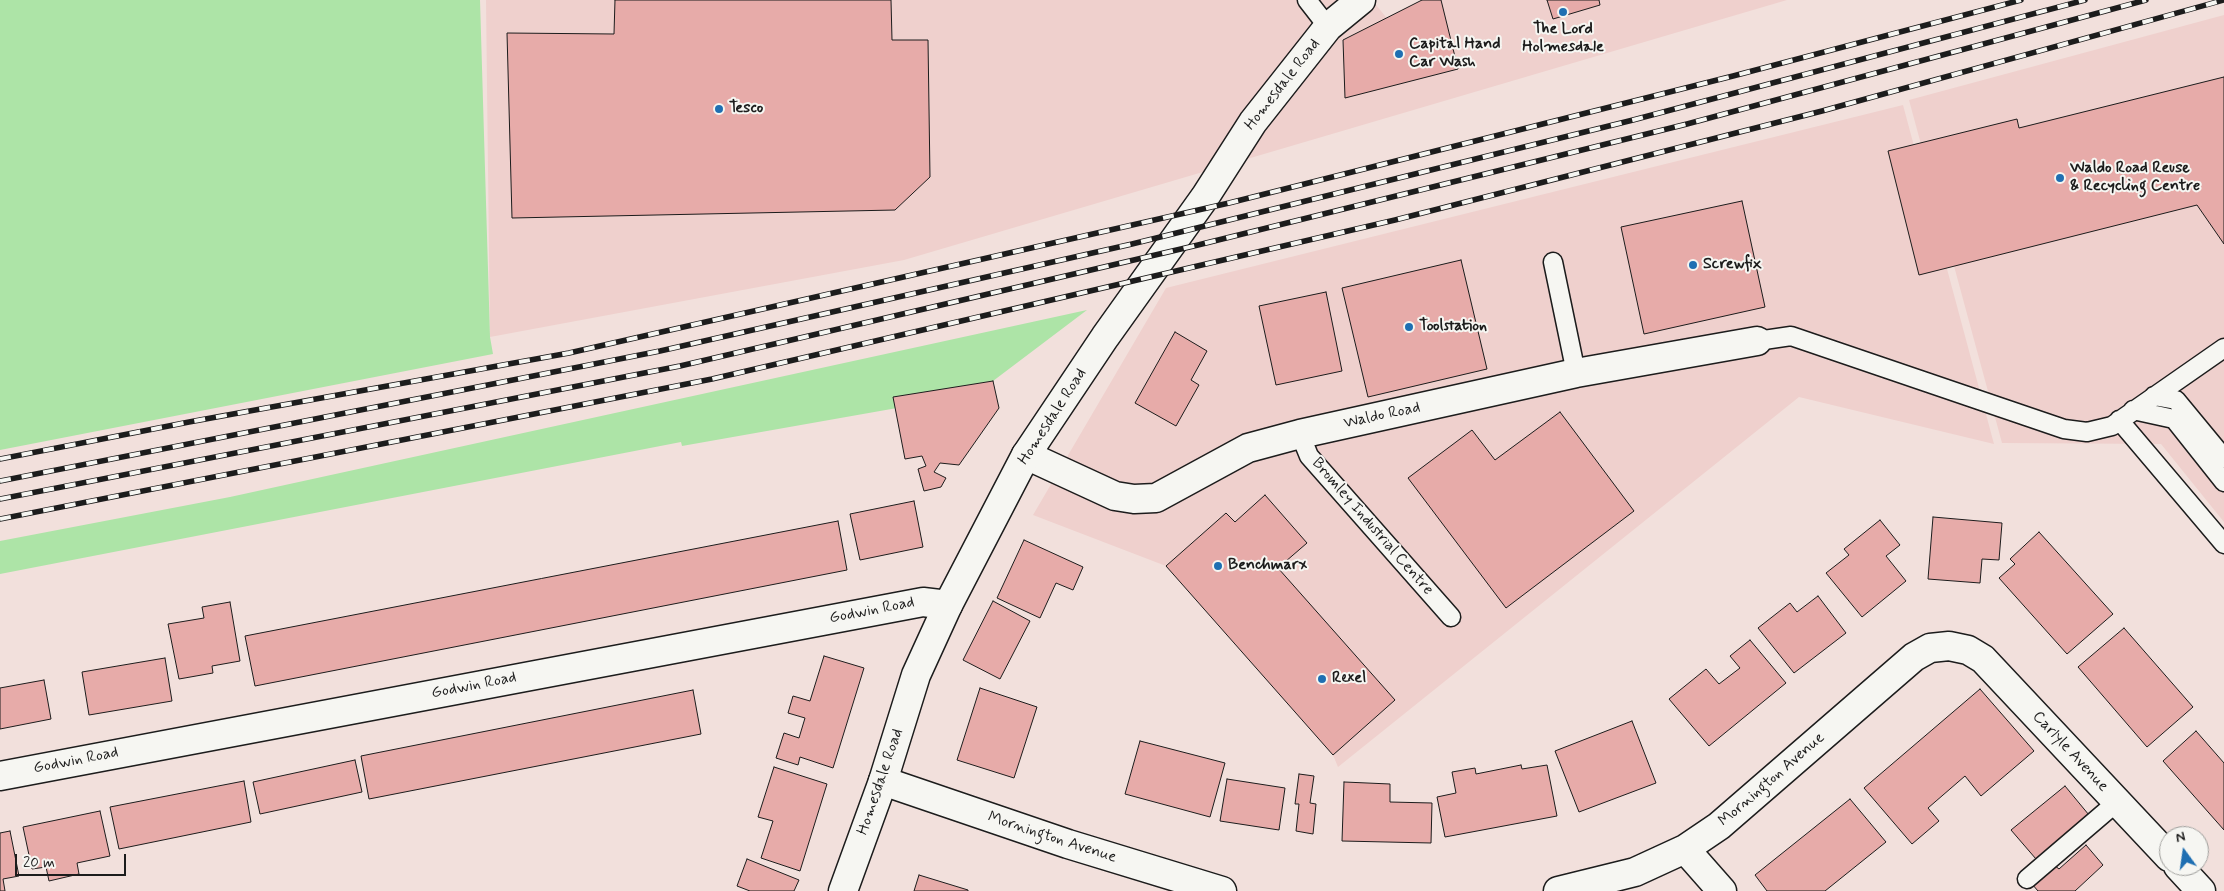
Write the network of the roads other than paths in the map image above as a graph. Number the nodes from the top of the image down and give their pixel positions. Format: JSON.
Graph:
{"nodes":[{"id":1,"x":1307,"y":0,"type":"edge"},
{"id":2,"x":1361,"y":0,"type":"edge"},
{"id":3,"x":1328,"y":27,"type":"junction"},
{"id":4,"x":1552,"y":262,"type":"dead end"},
{"id":5,"x":1757,"y":341,"type":"joint"},
{"id":6,"x":2224,"y":348,"type":"edge"},
{"id":7,"x":1576,"y":373,"type":"junction"},
{"id":8,"x":2154,"y":396,"type":"junction"},
{"id":9,"x":2126,"y":415,"type":"junction"},
{"id":10,"x":1300,"y":434,"type":"junction"},
{"id":11,"x":1026,"y":455,"type":"junction"},
{"id":12,"x":2224,"y":458,"type":"edge"},
{"id":13,"x":2224,"y":482,"type":"edge"},
{"id":14,"x":2224,"y":544,"type":"edge"},
{"id":15,"x":948,"y":605,"type":"junction"},
{"id":16,"x":1451,"y":617,"type":"dead end"},
{"id":17,"x":1968,"y":650,"type":"joint"},
{"id":18,"x":0,"y":776,"type":"edge"},
{"id":19,"x":883,"y":780,"type":"junction"},
{"id":20,"x":2117,"y":802,"type":"junction"},
{"id":21,"x":2159,"y":846,"type":"edge"},
{"id":22,"x":1685,"y":849,"type":"junction"},
{"id":23,"x":2187,"y":876,"type":"edge"},
{"id":24,"x":2026,"y":879,"type":"dead end"},
{"id":25,"x":843,"y":891,"type":"edge"},
{"id":26,"x":1222,"y":891,"type":"edge"},
{"id":27,"x":1558,"y":891,"type":"edge"},
{"id":28,"x":1722,"y":891,"type":"edge"},
{"id":29,"x":2201,"y":891,"type":"edge"}],
"edges":[{"from":1,"to":3,"type":"lane"},
{"from":2,"to":3,"type":"street","name":"Homesdale Road"},
{"from":3,"to":11,"type":"street","name":"Homesdale Road"},
{"from":4,"to":7,"type":"lane"},
{"from":5,"to":7,"type":"street","name":"Waldo Road"},
{"from":5,"to":9,"type":"lane"},
{"from":6,"to":8,"type":"lane"},
{"from":7,"to":10,"type":"street","name":"Waldo Road"},
{"from":8,"to":9,"type":"lane"},
{"from":8,"to":12,"type":"lane"},
{"from":9,"to":13,"type":"lane"},
{"from":9,"to":14,"type":"lane"},
{"from":10,"to":11,"type":"street","name":"Waldo Road"},
{"from":10,"to":16,"type":"lane","name":"Bromley Industrial Centre"},
{"from":11,"to":15,"type":"street","name":"Homesdale Road"},
{"from":15,"to":18,"type":"street","name":"Godwin Road"},
{"from":15,"to":19,"type":"street","name":"Homesdale Road"},
{"from":17,"to":20,"type":"street","name":"Carlyle Avenue"},
{"from":17,"to":22,"type":"street","name":"Mornington Avenue"},
{"from":19,"to":25,"type":"street","name":"Homesdale Road"},
{"from":19,"to":26,"type":"street","name":"Mornington Avenue"},
{"from":20,"to":21,"type":"street","name":"Carlyle Avenue"},
{"from":20,"to":24,"type":"lane"},
{"from":22,"to":27,"type":"street","name":"Mornington Avenue"},
{"from":22,"to":28,"type":"street"},
{"from":23,"to":29,"type":"street"}]}
